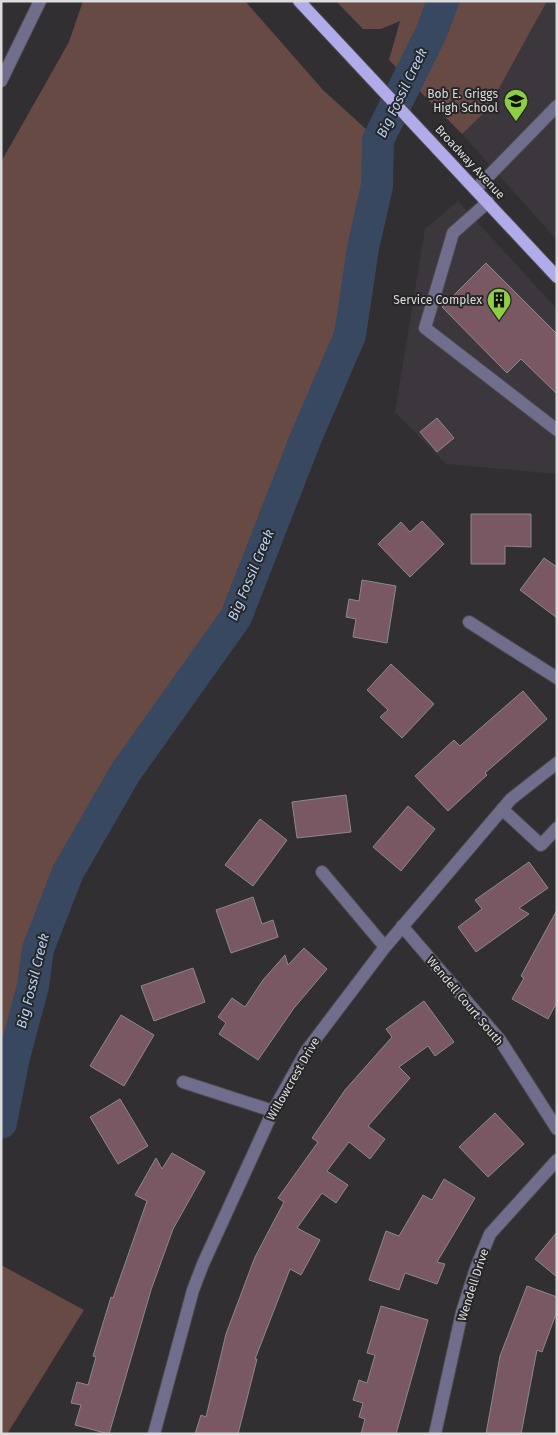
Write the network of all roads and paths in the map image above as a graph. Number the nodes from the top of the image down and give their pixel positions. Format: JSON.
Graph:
{"nodes":[{"id":1,"x":40,"y":1,"type":"edge"},
{"id":2,"x":299,"y":1,"type":"edge"},
{"id":3,"x":1,"y":81,"type":"edge"},
{"id":4,"x":557,"y":106,"type":"edge"},
{"id":5,"x":476,"y":189,"type":"junction"},
{"id":6,"x":488,"y":202,"type":"junction"},
{"id":7,"x":557,"y":277,"type":"edge"},
{"id":8,"x":557,"y":430,"type":"edge"},
{"id":9,"x":469,"y":622,"type":"dead end"},
{"id":10,"x":557,"y":678,"type":"edge"},
{"id":11,"x":557,"y":763,"type":"edge"},
{"id":12,"x":502,"y":810,"type":"junction"},
{"id":13,"x":557,"y":828,"type":"edge"},
{"id":14,"x":322,"y":872,"type":"dead end"},
{"id":15,"x":402,"y":926,"type":"junction"},
{"id":16,"x":385,"y":948,"type":"junction"},
{"id":17,"x":183,"y":1082,"type":"dead end"},
{"id":18,"x":273,"y":1111,"type":"junction"},
{"id":19,"x":557,"y":1129,"type":"edge"},
{"id":20,"x":557,"y":1160,"type":"edge"},
{"id":21,"x":154,"y":1434,"type":"edge"},
{"id":22,"x":435,"y":1434,"type":"edge"}],
"edges":[{"from":1,"to":3,"type":"street"},
{"from":2,"to":5,"type":"main road","name":"Broadway Avenue"},
{"from":4,"to":5,"type":"street"},
{"from":5,"to":6,"type":"main road","name":"Broadway Avenue"},
{"from":6,"to":7,"type":"main road","name":"Broadway Avenue"},
{"from":6,"to":8,"type":"street"},
{"from":9,"to":10,"type":"street"},
{"from":11,"to":12,"type":"street","name":"Willowcrest Drive"},
{"from":12,"to":13,"type":"street"},
{"from":12,"to":15,"type":"street","name":"Willowcrest Drive"},
{"from":14,"to":16,"type":"street"},
{"from":15,"to":16,"type":"street","name":"Willowcrest Drive"},
{"from":15,"to":19,"type":"street","name":"Wendell Court South"},
{"from":16,"to":18,"type":"street","name":"Willowcrest Drive"},
{"from":17,"to":18,"type":"street"},
{"from":18,"to":21,"type":"street","name":"Willowcrest Drive"},
{"from":20,"to":22,"type":"street","name":"Wendell Drive"}]}
